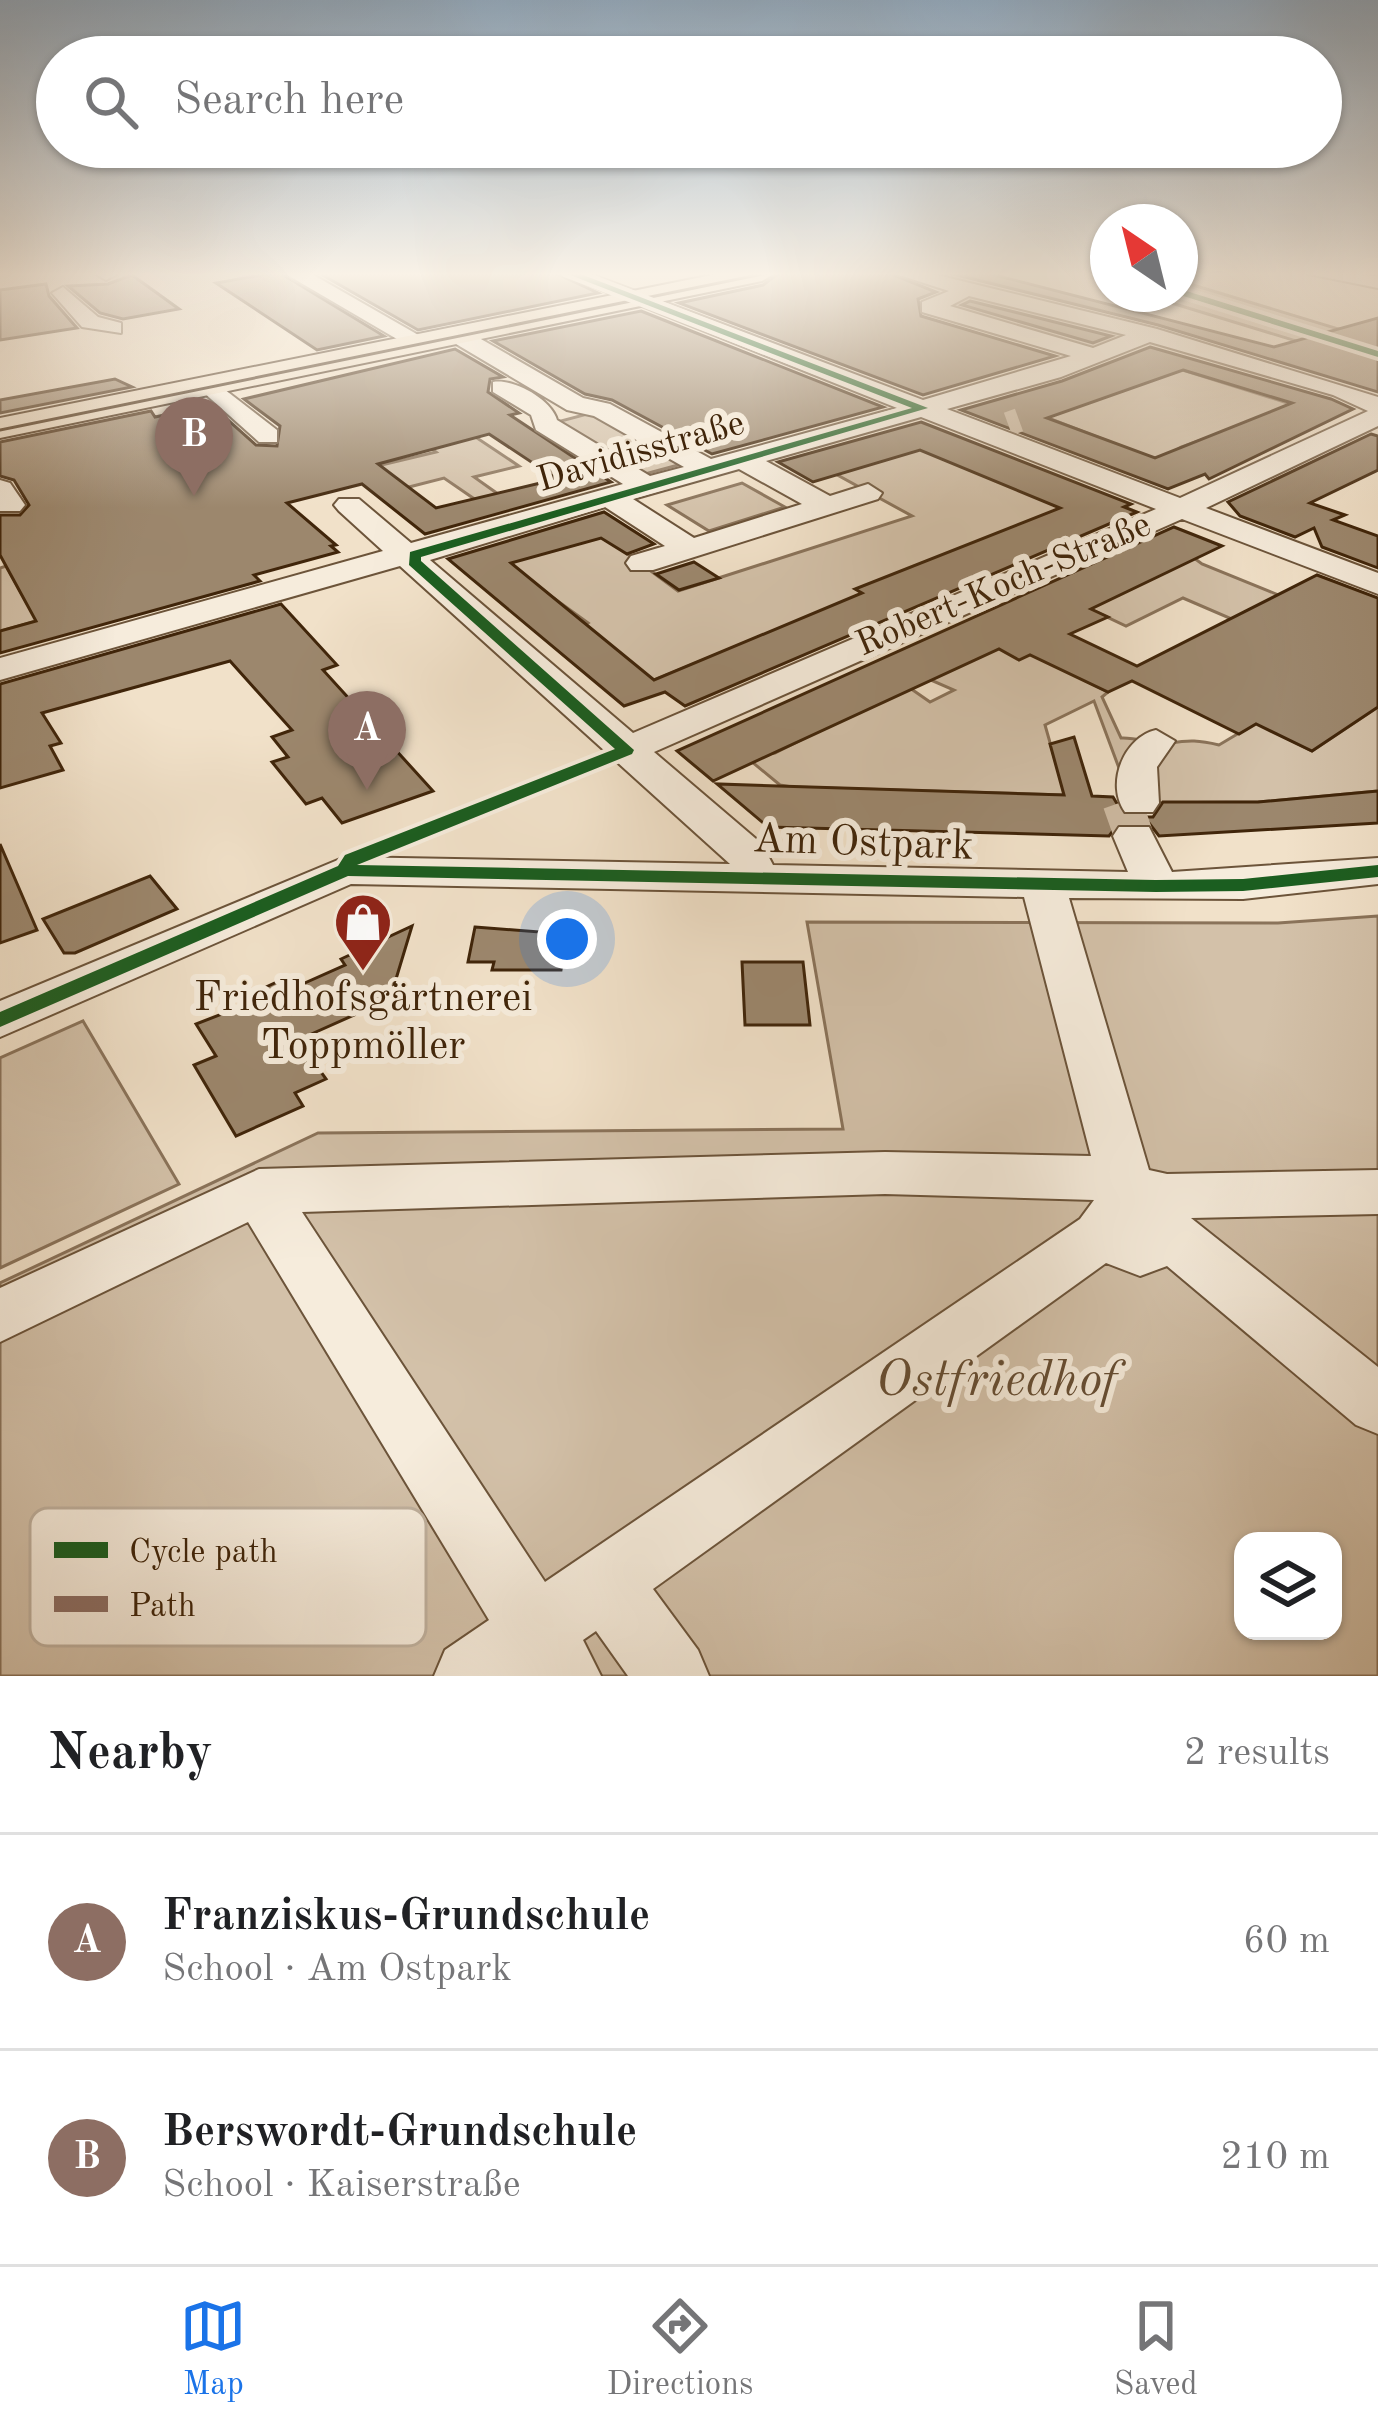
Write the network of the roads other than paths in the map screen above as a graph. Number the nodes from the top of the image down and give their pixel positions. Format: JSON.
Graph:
{"nodes":[{"id":1,"x":386,"y":351,"type":"edge"},
{"id":2,"x":452,"y":351,"type":"edge"},
{"id":3,"x":459,"y":351,"type":"edge"},
{"id":4,"x":772,"y":351,"type":"edge"},
{"id":5,"x":1079,"y":351,"type":"edge"},
{"id":6,"x":1108,"y":351,"type":"edge"},
{"id":7,"x":1206,"y":351,"type":"edge"},
{"id":8,"x":1096,"y":356,"type":"junction"},
{"id":9,"x":211,"y":386,"type":"junction"},
{"id":10,"x":1375,"y":403,"type":"edge"},
{"id":11,"x":576,"y":405,"type":"junction"},
{"id":12,"x":923,"y":409,"type":"junction"},
{"id":13,"x":543,"y":412,"type":"junction"},
{"id":14,"x":0,"y":428,"type":"edge"},
{"id":15,"x":268,"y":436,"type":"dead end"},
{"id":16,"x":741,"y":460,"type":"junction"},
{"id":17,"x":708,"y":469,"type":"junction"},
{"id":18,"x":646,"y":486,"type":"junction"},
{"id":19,"x":868,"y":493,"type":"dead end"},
{"id":20,"x":608,"y":496,"type":"junction"},
{"id":21,"x":349,"y":505,"type":"dead end"},
{"id":22,"x":826,"y":506,"type":"junction"},
{"id":23,"x":1182,"y":508,"type":"junction"},
{"id":24,"x":690,"y":548,"type":"junction"},
{"id":25,"x":406,"y":557,"type":"junction"},
{"id":26,"x":642,"y":563,"type":"dead end"},
{"id":27,"x":1376,"y":582,"type":"edge"},
{"id":28,"x":0,"y":669,"type":"edge"},
{"id":29,"x":1156,"y":741,"type":"dead end"},
{"id":30,"x":626,"y":750,"type":"junction"},
{"id":31,"x":1378,"y":871,"type":"edge"},
{"id":32,"x":757,"y":877,"type":"junction"},
{"id":33,"x":1043,"y":885,"type":"junction"},
{"id":34,"x":1166,"y":886,"type":"junction"},
{"id":35,"x":0,"y":1020,"type":"edge"},
{"id":36,"x":259,"y":1191,"type":"junction"},
{"id":37,"x":1378,"y":1192,"type":"edge"},
{"id":38,"x":1113,"y":1210,"type":"junction"},
{"id":39,"x":0,"y":1316,"type":"edge"},
{"id":40,"x":1378,"y":1405,"type":"edge"},
{"id":41,"x":605,"y":1583,"type":"junction"},
{"id":42,"x":550,"y":1653,"type":"edge"},
{"id":43,"x":471,"y":1676,"type":"edge"},
{"id":44,"x":672,"y":1676,"type":"edge"}],
"edges":[{"from":1,"to":9,"type":"main road"},
{"from":2,"to":13,"type":"street"},
{"from":3,"to":11,"type":"street"},
{"from":4,"to":12,"type":"street"},
{"from":5,"to":8,"type":"street"},
{"from":6,"to":8,"type":"street","name":"Davidisstraße"},
{"from":7,"to":10,"type":"street"},
{"from":8,"to":12,"type":"street","name":"Davidisstraße"},
{"from":9,"to":14,"type":"main road"},
{"from":9,"to":15,"type":"street"},
{"from":10,"to":23,"type":"street","name":"Robert-Koch-Straße"},
{"from":11,"to":13,"type":"street"},
{"from":11,"to":17,"type":"street"},
{"from":12,"to":16,"type":"street","name":"Davidisstraße"},
{"from":12,"to":23,"type":"street"},
{"from":13,"to":18,"type":"street"},
{"from":16,"to":17,"type":"street","name":"Davidisstraße"},
{"from":16,"to":22,"type":"street"},
{"from":17,"to":18,"type":"street","name":"Davidisstraße"},
{"from":18,"to":20,"type":"street","name":"Davidisstraße"},
{"from":19,"to":22,"type":"street"},
{"from":20,"to":24,"type":"street"},
{"from":20,"to":25,"type":"street","name":"Davidisstraße"},
{"from":21,"to":25,"type":"street"},
{"from":22,"to":24,"type":"street"},
{"from":23,"to":27,"type":"street"},
{"from":23,"to":30,"type":"street","name":"Robert-Koch-Straße"},
{"from":24,"to":26,"type":"street"},
{"from":25,"to":28,"type":"street","name":"Davidisstraße"},
{"from":25,"to":30,"type":"street"},
{"from":29,"to":34,"type":"street"},
{"from":30,"to":32,"type":"street"},
{"from":31,"to":34,"type":"street","name":"Am Ostpark"},
{"from":32,"to":33,"type":"street","name":"Am Ostpark"},
{"from":32,"to":35,"type":"street","name":"Am Ostpark"},
{"from":33,"to":34,"type":"street","name":"Am Ostpark"},
{"from":33,"to":38,"type":"street"},
{"from":36,"to":38,"type":"street"},
{"from":36,"to":39,"type":"street"},
{"from":36,"to":42,"type":"street"},
{"from":37,"to":38,"type":"street"},
{"from":38,"to":40,"type":"street"},
{"from":38,"to":41,"type":"street"},
{"from":41,"to":42,"type":"street"},
{"from":41,"to":44,"type":"street"},
{"from":42,"to":43,"type":"street"}]}
